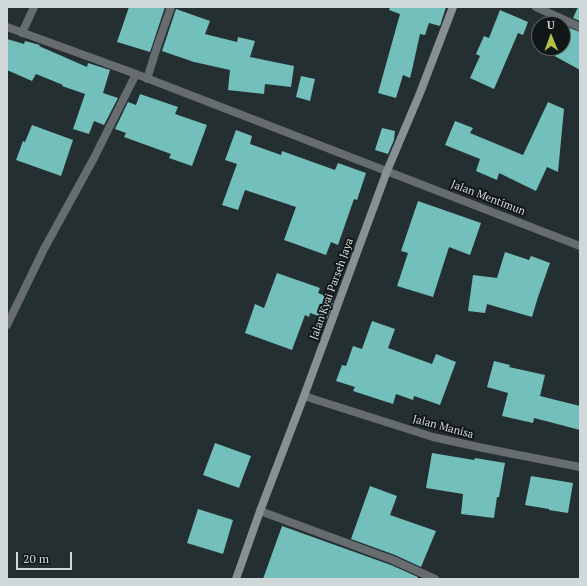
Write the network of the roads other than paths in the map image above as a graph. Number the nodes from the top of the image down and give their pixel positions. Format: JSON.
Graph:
{"nodes":[{"id":1,"x":34,"y":7,"type":"edge"},
{"id":2,"x":172,"y":7,"type":"edge"},
{"id":3,"x":453,"y":7,"type":"edge"},
{"id":4,"x":536,"y":7,"type":"edge"},
{"id":5,"x":7,"y":27,"type":"edge"},
{"id":6,"x":580,"y":27,"type":"edge"},
{"id":7,"x":22,"y":33,"type":"junction"},
{"id":8,"x":136,"y":74,"type":"junction"},
{"id":9,"x":148,"y":79,"type":"junction"},
{"id":10,"x":387,"y":171,"type":"junction"},
{"id":11,"x":580,"y":246,"type":"edge"},
{"id":12,"x":7,"y":325,"type":"edge"},
{"id":13,"x":304,"y":396,"type":"junction"},
{"id":14,"x":580,"y":467,"type":"edge"},
{"id":15,"x":260,"y":511,"type":"junction"},
{"id":16,"x":236,"y":579,"type":"edge"},
{"id":17,"x":435,"y":579,"type":"edge"}],
"edges":[{"from":1,"to":7,"type":"street"},
{"from":2,"to":9,"type":"street"},
{"from":3,"to":10,"type":"main road","name":"Jalan Kyai Parseh Jaya"},
{"from":4,"to":6,"type":"street"},
{"from":5,"to":7,"type":"street","name":"Jalan Mentimun"},
{"from":7,"to":8,"type":"street","name":"Jalan Mentimun"},
{"from":8,"to":9,"type":"street","name":"Jalan Mentimun"},
{"from":8,"to":12,"type":"street"},
{"from":9,"to":10,"type":"street","name":"Jalan Mentimun"},
{"from":10,"to":11,"type":"street","name":"Jalan Mentimun"},
{"from":10,"to":13,"type":"main road","name":"Jalan Kyai Parseh Jaya"},
{"from":13,"to":14,"type":"street","name":"Jalan Manisa"},
{"from":13,"to":15,"type":"main road","name":"Jalan Kyai Parseh Jaya"},
{"from":15,"to":16,"type":"main road","name":"Jalan Kyai Parseh Jaya"},
{"from":15,"to":17,"type":"street"}]}
